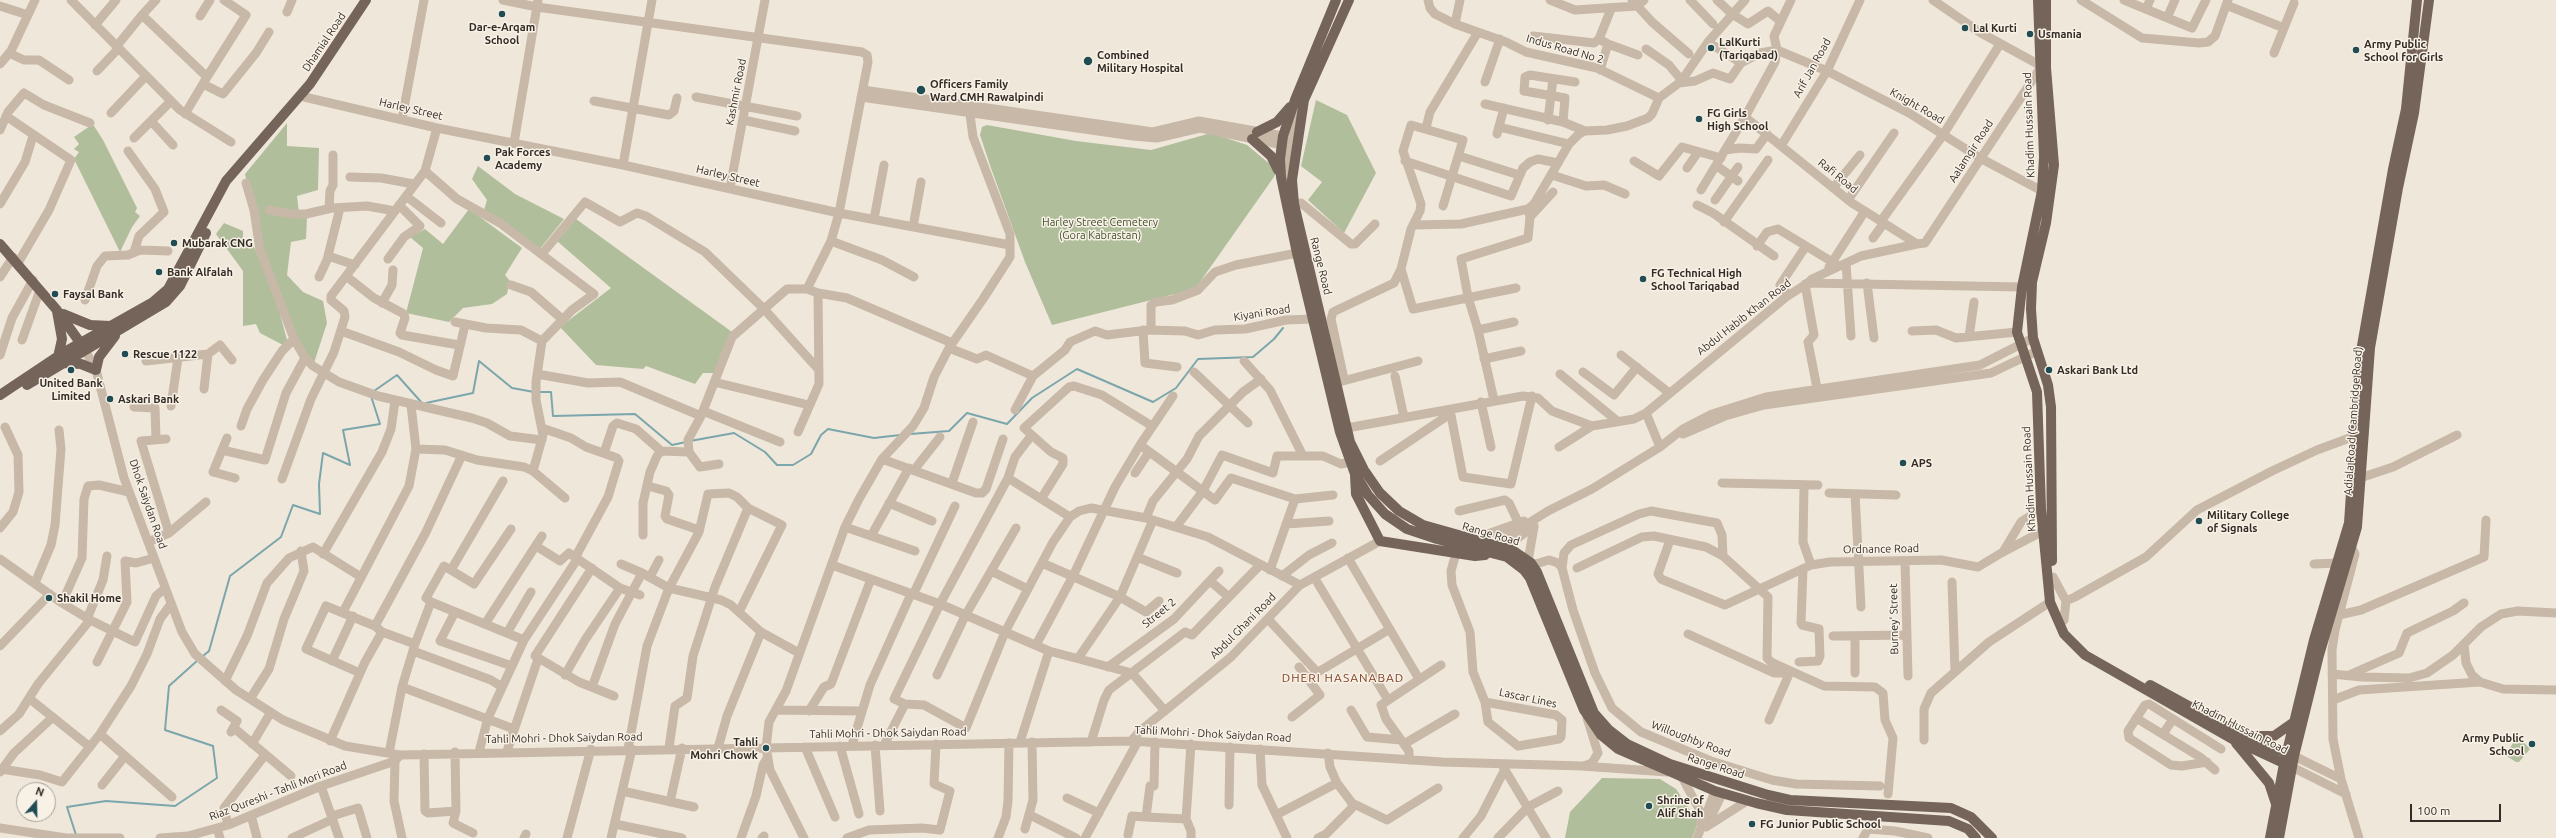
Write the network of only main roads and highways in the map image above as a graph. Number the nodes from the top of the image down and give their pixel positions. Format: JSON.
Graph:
{"nodes":[{"id":1,"x":366,"y":0,"type":"edge"},
{"id":2,"x":1336,"y":0,"type":"edge"},
{"id":3,"x":1349,"y":0,"type":"edge"},
{"id":4,"x":2038,"y":0,"type":"edge"},
{"id":5,"x":2046,"y":0,"type":"edge"},
{"id":6,"x":2417,"y":0,"type":"edge"},
{"id":7,"x":2429,"y":0,"type":"edge"},
{"id":8,"x":2041,"y":68,"type":"junction"},
{"id":9,"x":1299,"y":100,"type":"junction"},
{"id":10,"x":1281,"y":177,"type":"junction"},
{"id":11,"x":0,"y":244,"type":"edge"},
{"id":12,"x":56,"y":309,"type":"junction"},
{"id":13,"x":116,"y":328,"type":"junction"},
{"id":14,"x":83,"y":347,"type":"junction"},
{"id":15,"x":59,"y":360,"type":"junction"},
{"id":16,"x":0,"y":395,"type":"edge"},
{"id":17,"x":0,"y":401,"type":"edge"},
{"id":18,"x":1354,"y":474,"type":"junction"},
{"id":19,"x":1494,"y":551,"type":"junction"},
{"id":20,"x":2294,"y":722,"type":"junction"},
{"id":21,"x":2236,"y":737,"type":"junction"},
{"id":22,"x":2291,"y":754,"type":"junction"},
{"id":23,"x":2288,"y":765,"type":"junction"},
{"id":24,"x":2276,"y":804,"type":"junction"},
{"id":25,"x":1976,"y":838,"type":"edge"},
{"id":26,"x":1992,"y":838,"type":"edge"},
{"id":27,"x":2270,"y":838,"type":"edge"},
{"id":28,"x":2279,"y":838,"type":"edge"}],
"edges":[{"from":1,"to":13,"type":"main road","name":"Dhamial Road"},
{"from":2,"to":9,"type":"main road"},
{"from":3,"to":9,"type":"main road","name":"Range Road"},
{"from":4,"to":8,"type":"main road","name":"Khadim Hussain Road"},
{"from":5,"to":8,"type":"main road","name":"Khadim Hussain Road"},
{"from":6,"to":20,"type":"main road","name":"Adiala Road (Cambridge Road)"},
{"from":7,"to":22,"type":"main road","name":"Adiala Road (Cambridge Road)"},
{"from":8,"to":21,"type":"main road","name":"Khadim Hussain Road"},
{"from":8,"to":21,"type":"main road","name":"Khadim Hussain Road"},
{"from":9,"to":10,"type":"main road"},
{"from":9,"to":10,"type":"main road"},
{"from":9,"to":19,"type":"main road","name":"Range Road"},
{"from":10,"to":18,"type":"main road"},
{"from":11,"to":12,"type":"main road","name":"Dhok Saiydan Road"},
{"from":12,"to":13,"type":"main road"},
{"from":12,"to":14,"type":"main road","name":"Dhok Saiydan Road"},
{"from":12,"to":15,"type":"main road"},
{"from":13,"to":14,"type":"main road","name":"Dhamial Road"},
{"from":13,"to":15,"type":"main road"},
{"from":14,"to":15,"type":"main road","name":"Dhamial Road"},
{"from":15,"to":16,"type":"main road"},
{"from":15,"to":17,"type":"main road"},
{"from":18,"to":19,"type":"main road"},
{"from":18,"to":19,"type":"main road"},
{"from":19,"to":25,"type":"main road"},
{"from":19,"to":26,"type":"main road","name":"Range Road"},
{"from":20,"to":21,"type":"main road"},
{"from":20,"to":22,"type":"main road","name":"Adiala Road (Cambridge Road)"},
{"from":21,"to":22,"type":"main road","name":"Khadim Hussain Road"},
{"from":21,"to":23,"type":"main road","name":"Khadim Hussain Road"},
{"from":21,"to":24,"type":"main road"},
{"from":22,"to":23,"type":"main road","name":"Adiala Road (Cambridge Road)"},
{"from":23,"to":24,"type":"main road","name":"Adiala Road (Cambridge Road)"},
{"from":23,"to":28,"type":"main road","name":"Adiala Road (Cambridge Road)"},
{"from":24,"to":27,"type":"main road","name":"Adiala Road (Cambridge Road)"}]}
